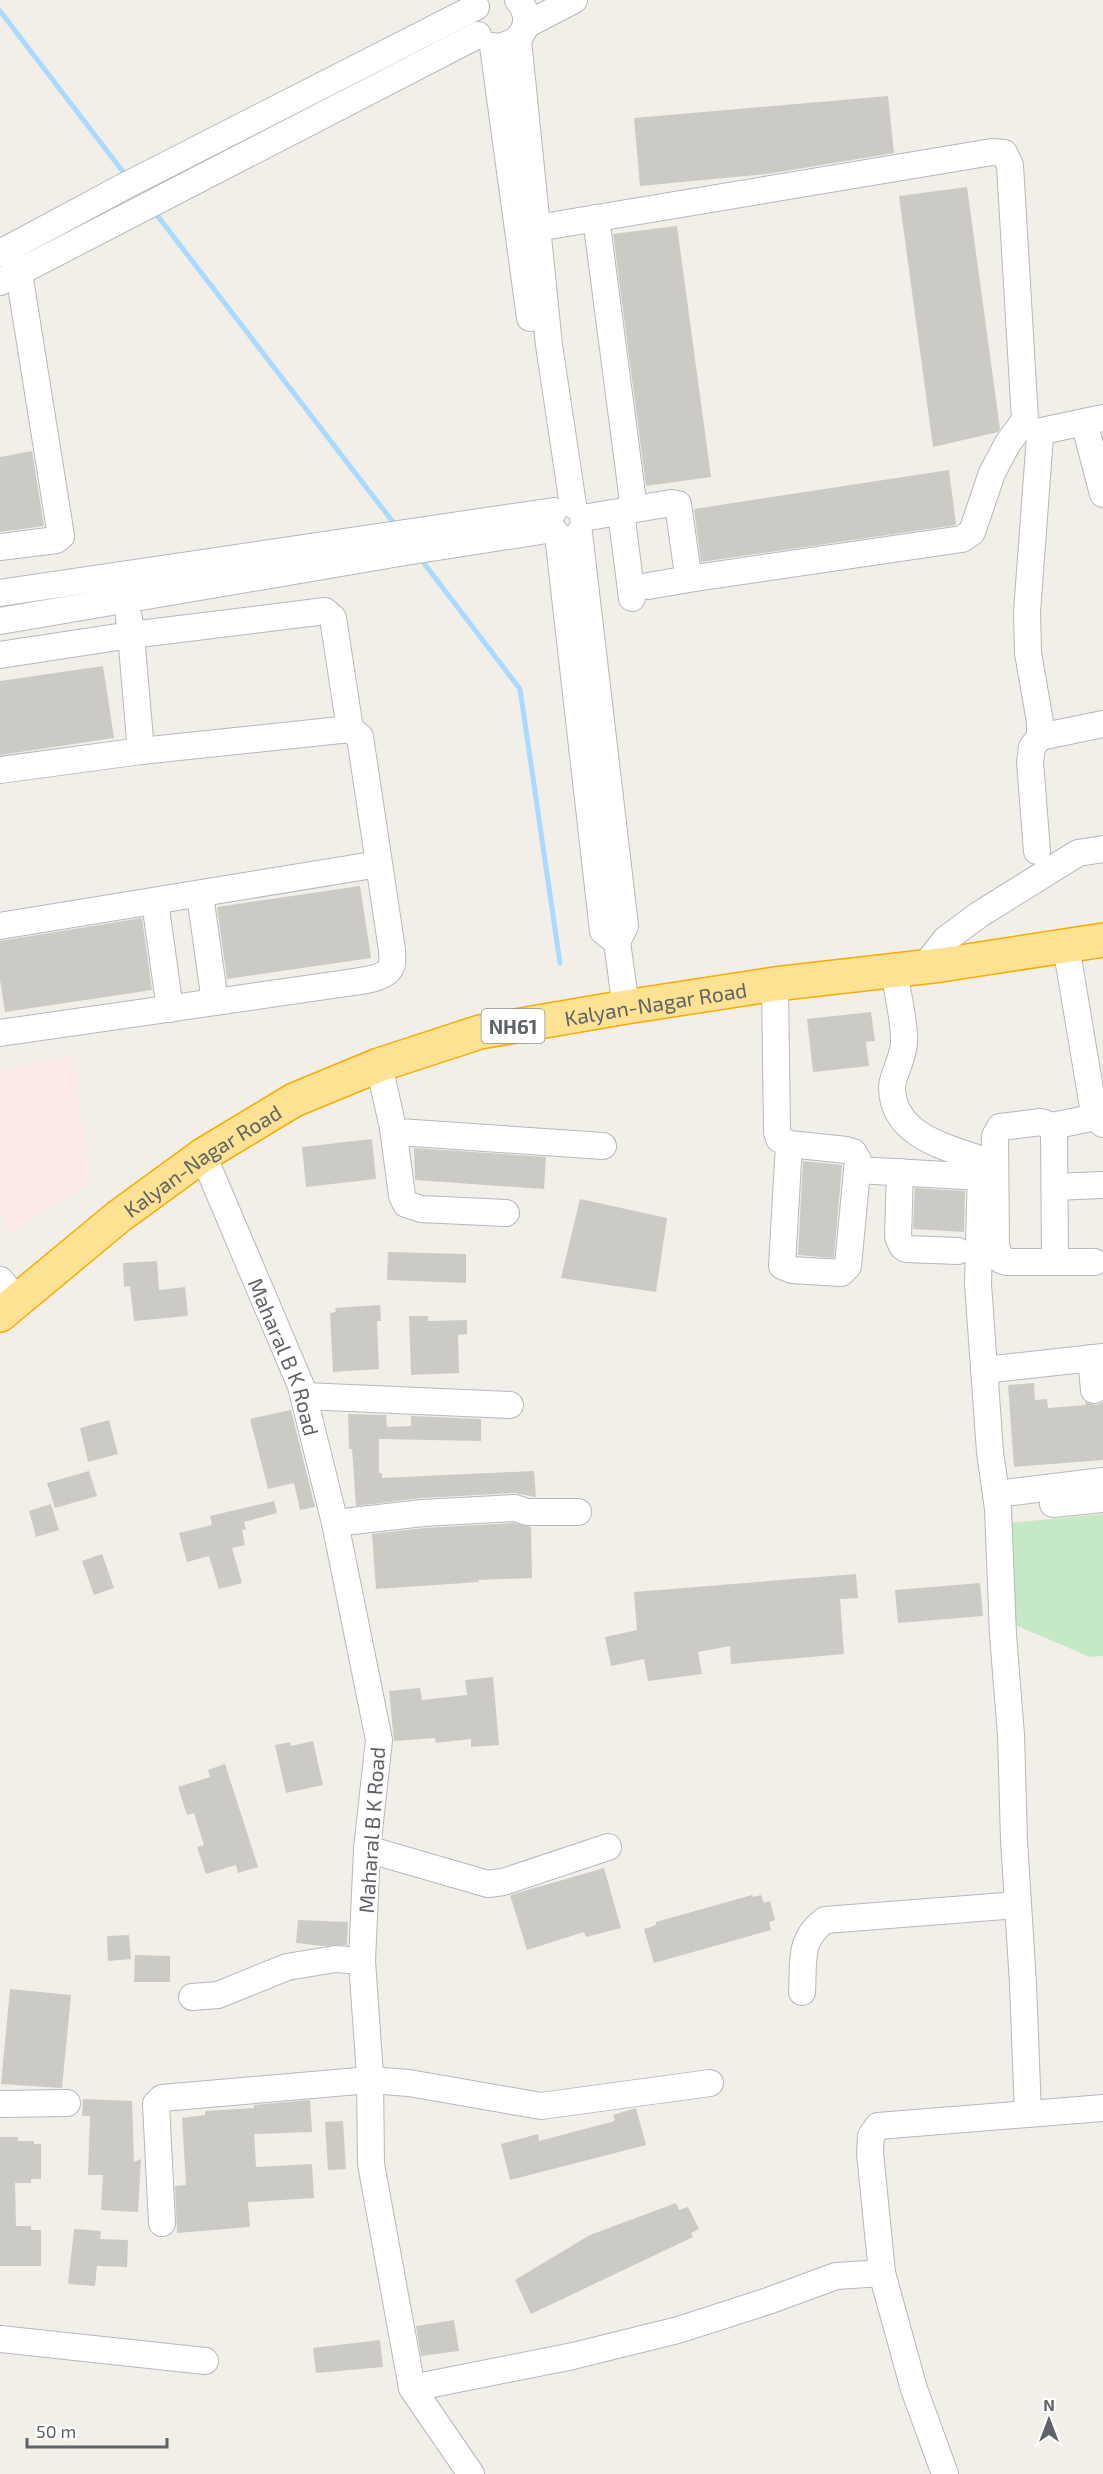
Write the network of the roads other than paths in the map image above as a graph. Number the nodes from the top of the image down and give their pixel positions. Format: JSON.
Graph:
{"nodes":[{"id":1,"x":518,"y":0,"type":"edge"},
{"id":2,"x":574,"y":0,"type":"edge"},
{"id":3,"x":479,"y":3,"type":"edge"},
{"id":4,"x":522,"y":33,"type":"junction"},
{"id":5,"x":485,"y":40,"type":"junction"},
{"id":6,"x":596,"y":218,"type":"junction"},
{"id":7,"x":537,"y":228,"type":"junction"},
{"id":8,"x":3,"y":251,"type":"edge"},
{"id":9,"x":10,"y":278,"type":"edge"},
{"id":10,"x":1094,"y":420,"type":"edge"},
{"id":11,"x":1103,"y":494,"type":"edge"},
{"id":12,"x":628,"y":511,"type":"junction"},
{"id":13,"x":565,"y":520,"type":"junction"},
{"id":14,"x":407,"y":542,"type":"junction"},
{"id":15,"x":0,"y":547,"type":"edge"},
{"id":16,"x":122,"y":574,"type":"junction"},
{"id":17,"x":695,"y":578,"type":"junction"},
{"id":18,"x":0,"y":593,"type":"edge"},
{"id":19,"x":126,"y":600,"type":"junction"},
{"id":20,"x":0,"y":621,"type":"edge"},
{"id":21,"x":131,"y":635,"type":"junction"},
{"id":22,"x":0,"y":655,"type":"edge"},
{"id":23,"x":1103,"y":724,"type":"edge"},
{"id":24,"x":350,"y":729,"type":"junction"},
{"id":25,"x":1040,"y":737,"type":"junction"},
{"id":26,"x":141,"y":751,"type":"junction"},
{"id":27,"x":0,"y":770,"type":"edge"},
{"id":28,"x":1103,"y":849,"type":"edge"},
{"id":29,"x":1037,"y":851,"type":"dead end"},
{"id":30,"x":380,"y":864,"type":"junction"},
{"id":31,"x":200,"y":895,"type":"junction"},
{"id":32,"x":155,"y":902,"type":"junction"},
{"id":33,"x":0,"y":926,"type":"edge"},
{"id":34,"x":1103,"y":940,"type":"edge"},
{"id":35,"x":1066,"y":946,"type":"junction"},
{"id":36,"x":909,"y":968,"type":"junction"},
{"id":37,"x":776,"y":984,"type":"junction"},
{"id":38,"x":215,"y":1002,"type":"junction"},
{"id":39,"x":626,"y":1007,"type":"junction"},
{"id":40,"x":170,"y":1009,"type":"junction"},
{"id":41,"x":0,"y":1033,"type":"edge"},
{"id":42,"x":380,"y":1065,"type":"junction"},
{"id":43,"x":1099,"y":1120,"type":"edge"},
{"id":44,"x":1052,"y":1126,"type":"junction"},
{"id":45,"x":393,"y":1128,"type":"junction"},
{"id":46,"x":789,"y":1144,"type":"junction"},
{"id":47,"x":603,"y":1146,"type":"dead end"},
{"id":48,"x":203,"y":1155,"type":"junction"},
{"id":49,"x":857,"y":1170,"type":"junction"},
{"id":50,"x":900,"y":1172,"type":"junction"},
{"id":51,"x":964,"y":1176,"type":"dead end"},
{"id":52,"x":1103,"y":1185,"type":"edge"},
{"id":53,"x":1055,"y":1187,"type":"junction"},
{"id":54,"x":506,"y":1213,"type":"dead end"},
{"id":55,"x":957,"y":1251,"type":"dead end"},
{"id":56,"x":1055,"y":1262,"type":"junction"},
{"id":57,"x":1094,"y":1262,"type":"dead end"},
{"id":58,"x":6,"y":1298,"type":"edge"},
{"id":59,"x":1097,"y":1357,"type":"edge"},
{"id":60,"x":991,"y":1370,"type":"junction"},
{"id":61,"x":1094,"y":1390,"type":"dead end"},
{"id":62,"x":303,"y":1396,"type":"junction"},
{"id":63,"x":510,"y":1405,"type":"dead end"},
{"id":64,"x":1003,"y":1435,"type":"dead end"},
{"id":65,"x":1103,"y":1481,"type":"edge"},
{"id":66,"x":1103,"y":1499,"type":"edge"},
{"id":67,"x":997,"y":1501,"type":"junction"},
{"id":68,"x":579,"y":1512,"type":"dead end"},
{"id":69,"x":335,"y":1523,"type":"junction"},
{"id":70,"x":608,"y":1847,"type":"dead end"},
{"id":71,"x":367,"y":1850,"type":"junction"},
{"id":72,"x":1018,"y":1905,"type":"junction"},
{"id":73,"x":362,"y":1961,"type":"junction"},
{"id":74,"x":802,"y":1992,"type":"dead end"},
{"id":75,"x":192,"y":1997,"type":"dead end"},
{"id":76,"x":370,"y":2080,"type":"junction"},
{"id":77,"x":710,"y":2082,"type":"dead end"},
{"id":78,"x":67,"y":2103,"type":"dead end"},
{"id":79,"x":0,"y":2104,"type":"edge"},
{"id":80,"x":1103,"y":2108,"type":"edge"},
{"id":81,"x":1028,"y":2114,"type":"junction"},
{"id":82,"x":162,"y":2223,"type":"dead end"},
{"id":83,"x":882,"y":2273,"type":"junction"},
{"id":84,"x":0,"y":2339,"type":"edge"},
{"id":85,"x":205,"y":2361,"type":"dead end"},
{"id":86,"x":412,"y":2388,"type":"junction"},
{"id":87,"x":471,"y":2474,"type":"edge"},
{"id":88,"x":945,"y":2474,"type":"edge"}],
"edges":[{"from":1,"to":4,"type":"street"},
{"from":2,"to":4,"type":"street"},
{"from":3,"to":5,"type":"street"},
{"from":3,"to":8,"type":"street"},
{"from":4,"to":5,"type":"street"},
{"from":4,"to":7,"type":"street"},
{"from":5,"to":9,"type":"street"},
{"from":5,"to":13,"type":"street"},
{"from":6,"to":7,"type":"street"},
{"from":6,"to":12,"type":"street"},
{"from":6,"to":17,"type":"street"},
{"from":7,"to":13,"type":"street"},
{"from":8,"to":9,"type":"street"},
{"from":9,"to":15,"type":"street"},
{"from":10,"to":11,"type":"street"},
{"from":10,"to":25,"type":"street"},
{"from":12,"to":13,"type":"street"},
{"from":12,"to":17,"type":"street"},
{"from":12,"to":17,"type":"street"},
{"from":13,"to":14,"type":"street"},
{"from":13,"to":39,"type":"street"},
{"from":14,"to":16,"type":"street"},
{"from":14,"to":19,"type":"street"},
{"from":16,"to":18,"type":"street"},
{"from":16,"to":19,"type":"street"},
{"from":19,"to":20,"type":"street"},
{"from":19,"to":21,"type":"street"},
{"from":21,"to":22,"type":"street"},
{"from":21,"to":24,"type":"street"},
{"from":21,"to":26,"type":"street"},
{"from":23,"to":25,"type":"street"},
{"from":24,"to":26,"type":"street"},
{"from":24,"to":30,"type":"street"},
{"from":25,"to":29,"type":"street"},
{"from":26,"to":27,"type":"street"},
{"from":28,"to":36,"type":"street"},
{"from":30,"to":31,"type":"street"},
{"from":30,"to":38,"type":"street"},
{"from":31,"to":32,"type":"street"},
{"from":31,"to":38,"type":"street"},
{"from":32,"to":33,"type":"street"},
{"from":32,"to":40,"type":"street"},
{"from":34,"to":35,"type":"highway","name":"Kalyan-Nagar Road","number":"NH61"},
{"from":35,"to":36,"type":"highway","name":"Kalyan-Nagar Road","number":"NH61"},
{"from":35,"to":43,"type":"street"},
{"from":36,"to":37,"type":"highway","name":"Kalyan-Nagar Road","number":"NH61"},
{"from":36,"to":60,"type":"street"},
{"from":37,"to":39,"type":"highway","name":"Kalyan-Nagar Road","number":"NH61"},
{"from":37,"to":46,"type":"street"},
{"from":38,"to":40,"type":"street"},
{"from":39,"to":42,"type":"highway","name":"Kalyan-Nagar Road","number":"NH61"},
{"from":40,"to":41,"type":"street"},
{"from":42,"to":45,"type":"street"},
{"from":42,"to":48,"type":"highway","name":"Kalyan-Nagar Road","number":"NH61"},
{"from":43,"to":44,"type":"street"},
{"from":44,"to":53,"type":"street"},
{"from":44,"to":56,"type":"street"},
{"from":45,"to":47,"type":"street"},
{"from":45,"to":54,"type":"street"},
{"from":46,"to":49,"type":"street"},
{"from":46,"to":49,"type":"street"},
{"from":48,"to":58,"type":"highway","name":"Kalyan-Nagar Road","number":"NH61"},
{"from":48,"to":62,"type":"street","name":"Maharal B K Road"},
{"from":49,"to":50,"type":"street"},
{"from":50,"to":51,"type":"street"},
{"from":50,"to":55,"type":"street"},
{"from":52,"to":53,"type":"street"},
{"from":53,"to":56,"type":"street"},
{"from":56,"to":57,"type":"street"},
{"from":59,"to":60,"type":"street"},
{"from":59,"to":61,"type":"street"},
{"from":60,"to":64,"type":"street"},
{"from":60,"to":67,"type":"street"},
{"from":62,"to":63,"type":"street"},
{"from":62,"to":69,"type":"street","name":"Maharal B K Road"},
{"from":65,"to":67,"type":"street"},
{"from":66,"to":67,"type":"street"},
{"from":67,"to":72,"type":"street"},
{"from":68,"to":69,"type":"street"},
{"from":69,"to":71,"type":"street","name":"Maharal B K Road"},
{"from":70,"to":71,"type":"street"},
{"from":71,"to":73,"type":"street","name":"Maharal B K Road"},
{"from":72,"to":74,"type":"street"},
{"from":72,"to":81,"type":"street"},
{"from":73,"to":75,"type":"street"},
{"from":73,"to":76,"type":"street","name":"Maharal B K Road"},
{"from":76,"to":77,"type":"street"},
{"from":76,"to":82,"type":"street"},
{"from":76,"to":86,"type":"street","name":"Maharal B K Road"},
{"from":78,"to":79,"type":"street"},
{"from":80,"to":81,"type":"street"},
{"from":81,"to":83,"type":"street"},
{"from":83,"to":86,"type":"street"},
{"from":83,"to":88,"type":"street"},
{"from":84,"to":85,"type":"street"},
{"from":86,"to":87,"type":"street","name":"Maharal B K Road"}]}
